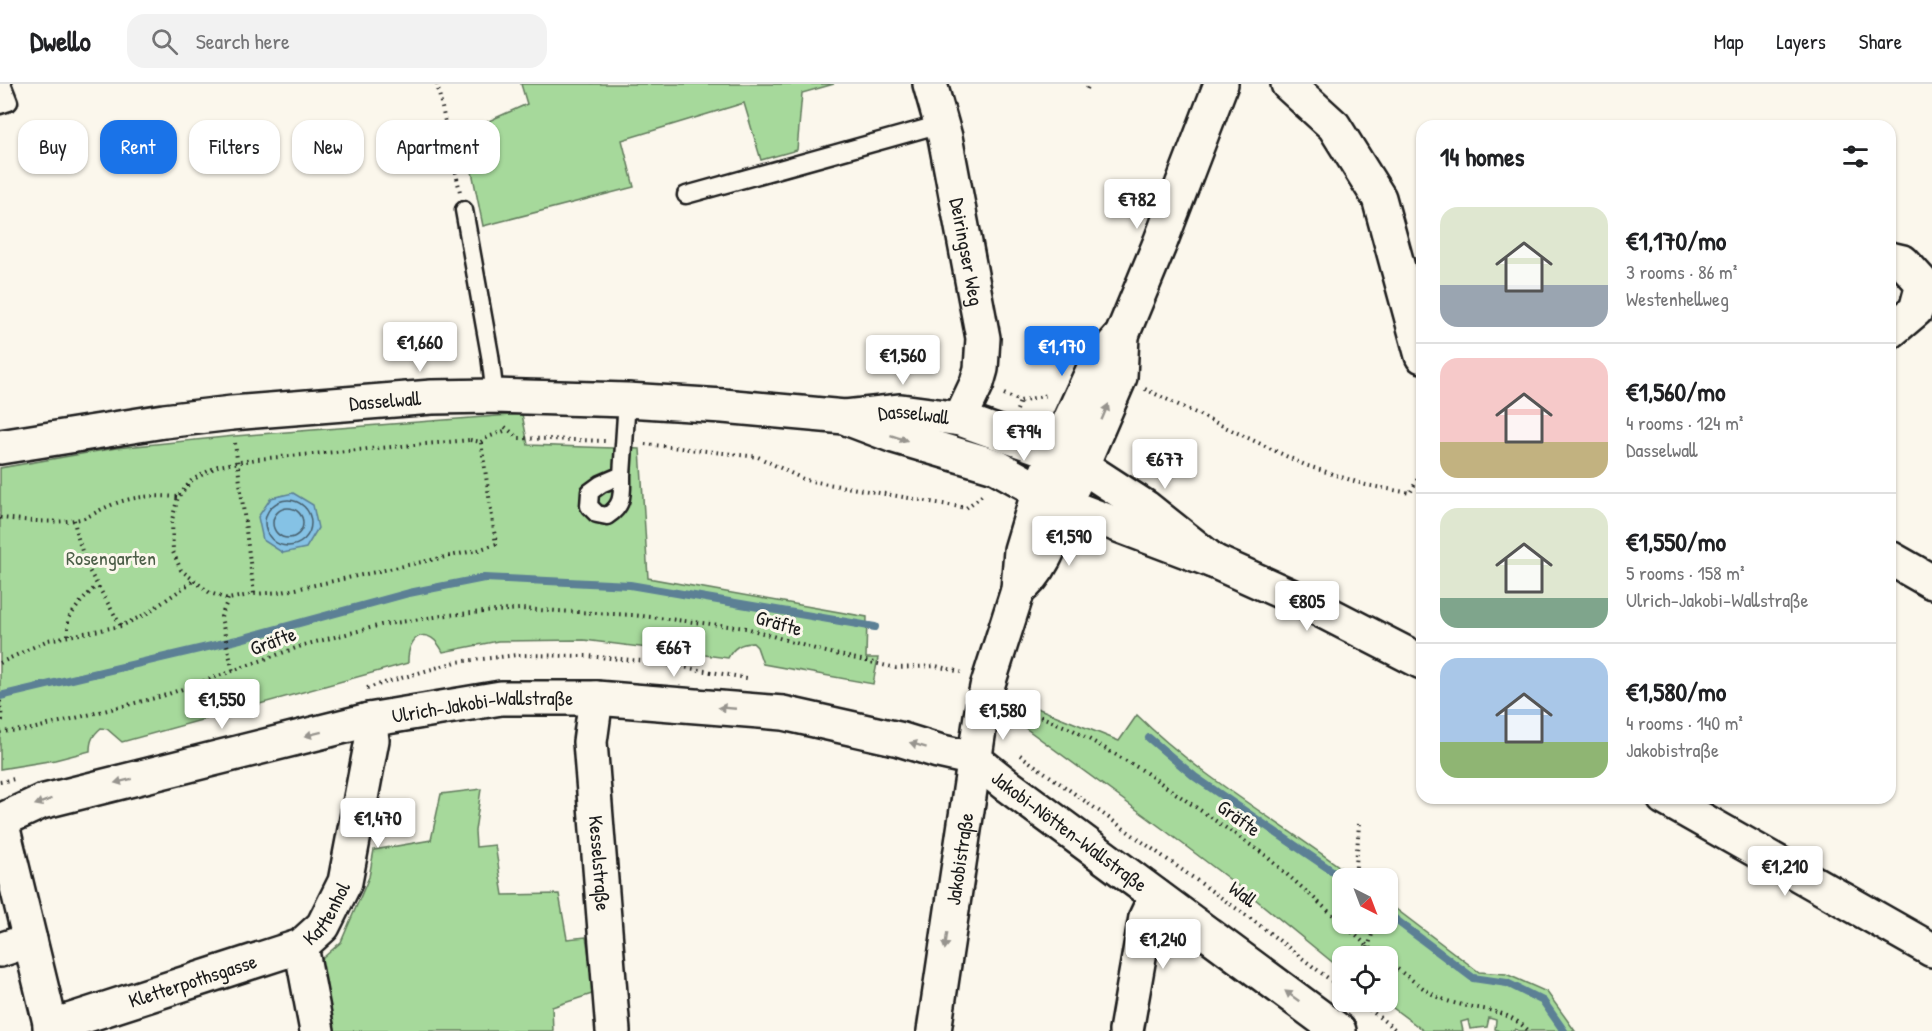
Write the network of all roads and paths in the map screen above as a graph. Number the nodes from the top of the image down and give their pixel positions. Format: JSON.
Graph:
{"nodes":[{"id":1,"x":2,"y":84,"type":"edge"},
{"id":2,"x":437,"y":84,"type":"edge"},
{"id":3,"x":930,"y":84,"type":"edge"},
{"id":4,"x":1221,"y":84,"type":"edge"},
{"id":5,"x":1288,"y":84,"type":"edge"},
{"id":6,"x":0,"y":105,"type":"edge"},
{"id":7,"x":941,"y":124,"type":"junction"},
{"id":8,"x":686,"y":195,"type":"dead end"},
{"id":9,"x":464,"y":210,"type":"joint"},
{"id":10,"x":1896,"y":260,"type":"edge"},
{"id":11,"x":1896,"y":327,"type":"edge"},
{"id":12,"x":1416,"y":334,"type":"edge"},
{"id":13,"x":1122,"y":335,"type":"junction"},
{"id":14,"x":1120,"y":377,"type":"junction"},
{"id":15,"x":627,"y":400,"type":"junction"},
{"id":16,"x":498,"y":410,"type":"junction"},
{"id":17,"x":232,"y":413,"type":"junction"},
{"id":18,"x":845,"y":417,"type":"junction"},
{"id":19,"x":960,"y":419,"type":"junction"},
{"id":20,"x":508,"y":429,"type":"junction"},
{"id":21,"x":624,"y":441,"type":"junction"},
{"id":22,"x":481,"y":442,"type":"junction"},
{"id":23,"x":0,"y":447,"type":"edge"},
{"id":24,"x":1069,"y":459,"type":"junction"},
{"id":25,"x":237,"y":462,"type":"junction"},
{"id":26,"x":622,"y":475,"type":"dead end"},
{"id":27,"x":1416,"y":482,"type":"edge"},
{"id":28,"x":985,"y":493,"type":"dead end"},
{"id":29,"x":178,"y":497,"type":"junction"},
{"id":30,"x":1052,"y":497,"type":"junction"},
{"id":31,"x":0,"y":518,"type":"edge"},
{"id":32,"x":74,"y":520,"type":"junction"},
{"id":33,"x":1213,"y":561,"type":"junction"},
{"id":34,"x":1896,"y":561,"type":"edge"},
{"id":35,"x":193,"y":581,"type":"junction"},
{"id":36,"x":1932,"y":582,"type":"edge"},
{"id":37,"x":96,"y":586,"type":"junction"},
{"id":38,"x":254,"y":594,"type":"junction"},
{"id":39,"x":228,"y":599,"type":"junction"},
{"id":40,"x":121,"y":626,"type":"junction"},
{"id":41,"x":69,"y":635,"type":"junction"},
{"id":42,"x":1416,"y":659,"type":"edge"},
{"id":43,"x":0,"y":663,"type":"edge"},
{"id":44,"x":233,"y":672,"type":"junction"},
{"id":45,"x":987,"y":687,"type":"junction"},
{"id":46,"x":596,"y":698,"type":"junction"},
{"id":47,"x":0,"y":701,"type":"edge"},
{"id":48,"x":369,"y":720,"type":"junction"},
{"id":49,"x":0,"y":723,"type":"edge"},
{"id":50,"x":0,"y":732,"type":"edge"},
{"id":51,"x":974,"y":759,"type":"junction"},
{"id":52,"x":1675,"y":804,"type":"edge"},
{"id":53,"x":1,"y":821,"type":"edge"},
{"id":54,"x":1359,"y":824,"type":"dead end"},
{"id":55,"x":1123,"y":828,"type":"dead end"},
{"id":56,"x":1356,"y":868,"type":"edge"},
{"id":57,"x":1156,"y":896,"type":"junction"},
{"id":58,"x":1332,"y":914,"type":"edge"},
{"id":59,"x":1353,"y":934,"type":"edge"},
{"id":60,"x":15,"y":945,"type":"edge"},
{"id":61,"x":301,"y":946,"type":"junction"},
{"id":62,"x":1366,"y":946,"type":"edge"},
{"id":63,"x":1932,"y":950,"type":"edge"},
{"id":64,"x":1398,"y":969,"type":"edge"},
{"id":65,"x":1332,"y":981,"type":"edge"},
{"id":66,"x":1373,"y":1012,"type":"edge"},
{"id":67,"x":51,"y":1029,"type":"edge"},
{"id":68,"x":317,"y":1031,"type":"edge"},
{"id":69,"x":614,"y":1031,"type":"edge"},
{"id":70,"x":933,"y":1031,"type":"edge"},
{"id":71,"x":1126,"y":1031,"type":"edge"},
{"id":72,"x":1339,"y":1031,"type":"edge"},
{"id":73,"x":1397,"y":1031,"type":"edge"},
{"id":74,"x":1529,"y":1031,"type":"edge"}],
"edges":[{"from":1,"to":6,"type":"lane"},
{"from":2,"to":9,"type":"path"},
{"from":3,"to":7,"type":"street","name":"Deiringser Weg"},
{"from":4,"to":13,"type":"street"},
{"from":5,"to":12,"type":"street"},
{"from":7,"to":8,"type":"lane"},
{"from":7,"to":19,"type":"street","name":"Deiringser Weg"},
{"from":9,"to":16,"type":"lane"},
{"from":10,"to":11,"type":"street"},
{"from":13,"to":14,"type":"street"},
{"from":13,"to":24,"type":"street"},
{"from":24,"to":14,"type":"street","one_way":true},
{"from":14,"to":27,"type":"path"},
{"from":15,"to":16,"type":"street","name":"Dasselwall"},
{"from":15,"to":18,"type":"street","name":"Dasselwall"},
{"from":15,"to":21,"type":"lane"},
{"from":16,"to":17,"type":"street","name":"Dasselwall"},
{"from":16,"to":20,"type":"path"},
{"from":17,"to":23,"type":"street","name":"Dasselwall"},
{"from":17,"to":25,"type":"path"},
{"from":18,"to":19,"type":"street","name":"Dasselwall"},
{"from":18,"to":30,"type":"street","name":"Dasselwall","one_way":true},
{"from":19,"to":24,"type":"street","name":"Dasselwall"},
{"from":20,"to":21,"type":"path"},
{"from":20,"to":22,"type":"path"},
{"from":21,"to":26,"type":"lane"},
{"from":21,"to":28,"type":"path"},
{"from":22,"to":25,"type":"path"},
{"from":22,"to":38,"type":"path"},
{"from":24,"to":30,"type":"street"},
{"from":24,"to":33,"type":"street","name":"Dasselwall"},
{"from":25,"to":29,"type":"path"},
{"from":25,"to":38,"type":"path"},
{"from":29,"to":32,"type":"path"},
{"from":29,"to":35,"type":"path"},
{"from":30,"to":33,"type":"street","name":"Dasselwall"},
{"from":30,"to":45,"type":"street","name":"Jakobistraße"},
{"from":31,"to":32,"type":"path"},
{"from":32,"to":37,"type":"path"},
{"from":33,"to":42,"type":"street"},
{"from":34,"to":36,"type":"street"},
{"from":35,"to":39,"type":"path"},
{"from":35,"to":40,"type":"path"},
{"from":37,"to":40,"type":"path"},
{"from":37,"to":41,"type":"path"},
{"from":38,"to":39,"type":"path"},
{"from":39,"to":44,"type":"path"},
{"from":40,"to":41,"type":"path"},
{"from":41,"to":43,"type":"path"},
{"from":44,"to":45,"type":"path","name":"Gräfte"},
{"from":44,"to":50,"type":"path","name":"Gräfte"},
{"from":45,"to":51,"type":"street","name":"Jakobistraße"},
{"from":45,"to":58,"type":"path","name":"Gräfte"},
{"from":46,"to":48,"type":"street","name":"Ulrich-Jakobi-Wallstraße"},
{"from":51,"to":46,"type":"street","name":"Ulrich-Jakobi-Wallstraße","one_way":true},
{"from":46,"to":69,"type":"street","name":"Kesselstraße"},
{"from":47,"to":49,"type":"path"},
{"from":48,"to":53,"type":"street","name":"Ulrich-Jakobi-Wallstraße","one_way":true},
{"from":48,"to":61,"type":"street","name":"Kattenhol"},
{"from":51,"to":57,"type":"street","name":"Jakobi-Nötten-Wallstraße"},
{"from":51,"to":70,"type":"street","name":"Jakobistraße","one_way":true},
{"from":52,"to":63,"type":"street"},
{"from":53,"to":60,"type":"street"},
{"from":54,"to":56,"type":"path"},
{"from":55,"to":65,"type":"path","name":"Wall"},
{"from":57,"to":71,"type":"street"},
{"from":72,"to":57,"type":"street","name":"Jakobi-Nötten-Wallstraße","one_way":true},
{"from":59,"to":62,"type":"path","name":"Gräfte"},
{"from":60,"to":67,"type":"street"},
{"from":61,"to":67,"type":"street","name":"Kletterpothsgasse"},
{"from":61,"to":68,"type":"street","name":"Kattenhol"},
{"from":64,"to":74,"type":"path"},
{"from":66,"to":73,"type":"path"}]}
